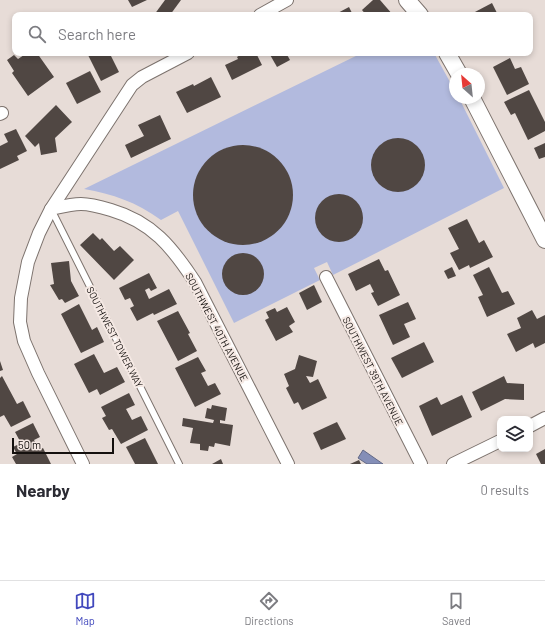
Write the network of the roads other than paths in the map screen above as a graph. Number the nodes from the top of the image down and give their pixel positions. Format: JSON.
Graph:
{"nodes":[{"id":1,"x":287,"y":0,"type":"edge"},
{"id":2,"x":406,"y":0,"type":"edge"},
{"id":3,"x":265,"y":12,"type":"edge"},
{"id":4,"x":417,"y":12,"type":"edge"},
{"id":5,"x":182,"y":56,"type":"edge"},
{"id":6,"x":449,"y":56,"type":"edge"},
{"id":7,"x":456,"y":68,"type":"edge"},
{"id":8,"x":475,"y":104,"type":"edge"},
{"id":9,"x":51,"y":209,"type":"junction"},
{"id":10,"x":545,"y":240,"type":"edge"},
{"id":11,"x":326,"y":277,"type":"dead end"},
{"id":12,"x":545,"y":418,"type":"edge"},
{"id":13,"x":533,"y":424,"type":"edge"},
{"id":14,"x":497,"y":442,"type":"edge"},
{"id":15,"x":83,"y":464,"type":"edge"},
{"id":16,"x":179,"y":464,"type":"edge"},
{"id":17,"x":288,"y":464,"type":"edge"},
{"id":18,"x":421,"y":464,"type":"edge"},
{"id":19,"x":453,"y":464,"type":"edge"}],
"edges":[{"from":1,"to":3,"type":"street"},
{"from":2,"to":4,"type":"street"},
{"from":5,"to":9,"type":"street"},
{"from":6,"to":7,"type":"street"},
{"from":8,"to":10,"type":"street"},
{"from":9,"to":15,"type":"street"},
{"from":9,"to":16,"type":"lane","name":"SOUTHWEST TOWER WAY"},
{"from":9,"to":17,"type":"street","name":"SOUTHWEST 40TH AVENUE"},
{"from":11,"to":18,"type":"street","name":"SOUTHWEST 39TH AVENUE"},
{"from":12,"to":13,"type":"street"},
{"from":14,"to":19,"type":"street"}]}
